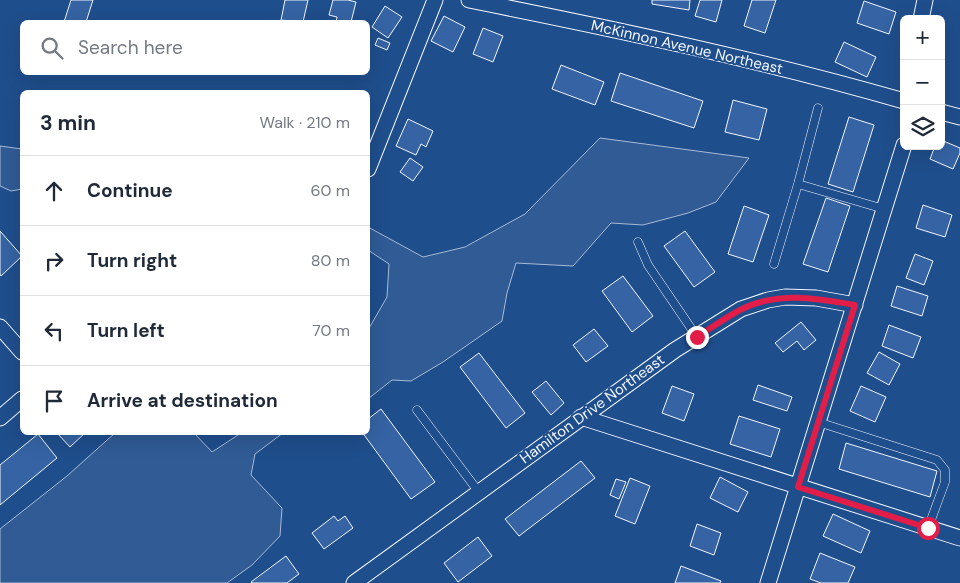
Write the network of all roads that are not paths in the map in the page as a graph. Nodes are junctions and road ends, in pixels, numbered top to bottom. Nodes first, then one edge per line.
1 (435, 0) edge
2 (469, 0) edge
3 (925, 0) edge
4 (922, 15) edge
5 (900, 96) edge
6 (818, 108) dead end
7 (945, 113) edge
8 (960, 118) edge
9 (903, 150) edge
10 (370, 165) edge
11 (798, 184) junction
12 (884, 209) junction
13 (638, 242) dead end
14 (774, 264) dead end
15 (855, 305) junction
16 (0, 327) edge
17 (697, 337) junction
18 (20, 350) edge
19 (20, 401) edge
20 (417, 410) dead end
21 (581, 417) junction
22 (0, 418) edge
23 (818, 422) junction
24 (798, 487) junction
25 (478, 492) junction
26 (928, 528) junction
27 (960, 538) edge
28 (354, 583) edge
29 (768, 583) edge

1 - 10 street
2 - 5 street, McKinnon Avenue Northeast
3 - 4 street
6 - 11 lane
7 - 8 street
9 - 12 street
11 - 12 lane
11 - 14 lane
12 - 15 street
13 - 17 lane
15 - 17 street, Hamilton Drive Northeast
15 - 23 street
16 - 18 street
17 - 21 street, Hamilton Drive Northeast
19 - 22 street
20 - 25 lane
21 - 24 street
21 - 25 street, Hamilton Drive Northeast
23 - 24 street
23 - 26 lane
24 - 26 street
24 - 29 street
25 - 28 street, Hamilton Drive Northeast
26 - 27 street

